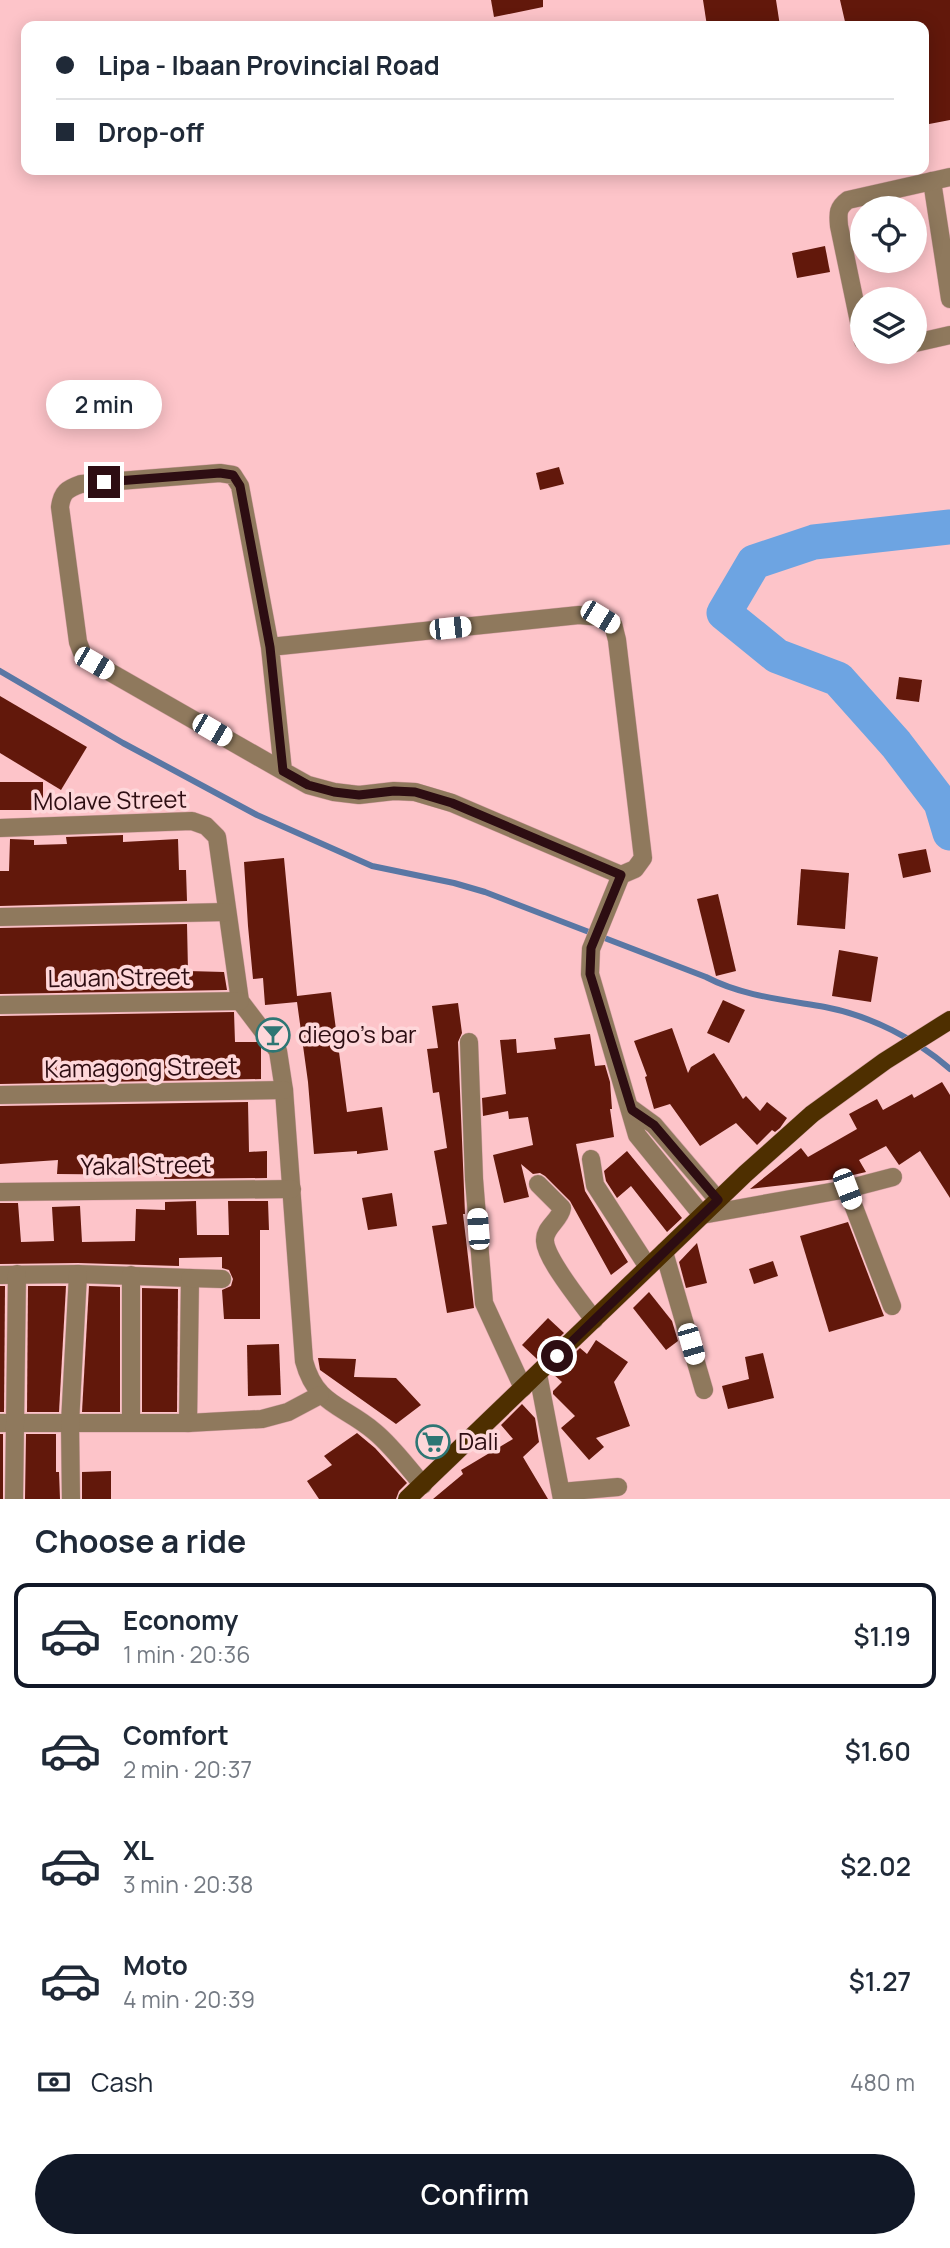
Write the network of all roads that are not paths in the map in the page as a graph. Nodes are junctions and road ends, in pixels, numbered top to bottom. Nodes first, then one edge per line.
1 (950, 177) edge
2 (932, 181) junction
3 (852, 287) edge
4 (950, 299) edge
5 (950, 335) edge
6 (927, 340) edge
7 (270, 647) junction
8 (283, 771) junction
9 (0, 828) edge
10 (621, 875) junction
11 (226, 912) junction
12 (0, 917) edge
13 (240, 1001) junction
14 (0, 1005) edge
15 (950, 1020) edge
16 (469, 1042) dead end
17 (284, 1090) junction
18 (0, 1095) edge
19 (632, 1110) junction
20 (591, 1159) dead end
21 (893, 1177) dead end
22 (538, 1184) dead end
23 (292, 1189) junction
24 (847, 1189) junction
25 (0, 1192) edge
26 (718, 1200) junction
27 (702, 1215) junction
28 (664, 1252) junction
29 (648, 1267) junction
30 (78, 1274) junction
31 (8, 1275) edge
32 (131, 1275) junction
33 (190, 1278) junction
34 (222, 1279) dead end
35 (891, 1307) dead end
36 (594, 1320) junction
37 (538, 1374) junction
38 (523, 1388) junction
39 (704, 1390) dead end
40 (320, 1395) junction
41 (131, 1422) junction
42 (8, 1423) edge
43 (70, 1423) junction
44 (188, 1423) junction
45 (424, 1485) junction
46 (618, 1487) dead end
47 (561, 1496) edge
48 (14, 1499) edge
49 (71, 1499) edge
50 (407, 1499) edge

1 - 2 street
2 - 3 street
2 - 4 street
5 - 6 street
7 - 8 street
7 - 8 street
7 - 10 street
8 - 10 street
9 - 11 street, Molave Street
10 - 19 street
11 - 12 street
11 - 13 street
13 - 14 street, Lauan Street
13 - 17 street
15 - 26 main road
16 - 38 street
17 - 18 street, Kamagong Street
17 - 23 street
19 - 26 street
19 - 27 street
20 - 29 street
21 - 24 street
22 - 36 street
23 - 25 street, Yakal Street
23 - 40 street
24 - 27 street
24 - 35 street
26 - 27 main road
27 - 28 main road
28 - 29 main road
28 - 39 street
29 - 36 main road
30 - 31 street
30 - 32 street
30 - 43 street
31 - 42 street
32 - 33 street
32 - 41 street
33 - 34 street
33 - 44 street
36 - 37 main road
37 - 38 main road
37 - 47 street
38 - 45 main road
40 - 44 street
40 - 45 street
41 - 43 street
41 - 44 street
42 - 43 street
42 - 48 street
43 - 49 street
45 - 50 main road
46 - 47 street

